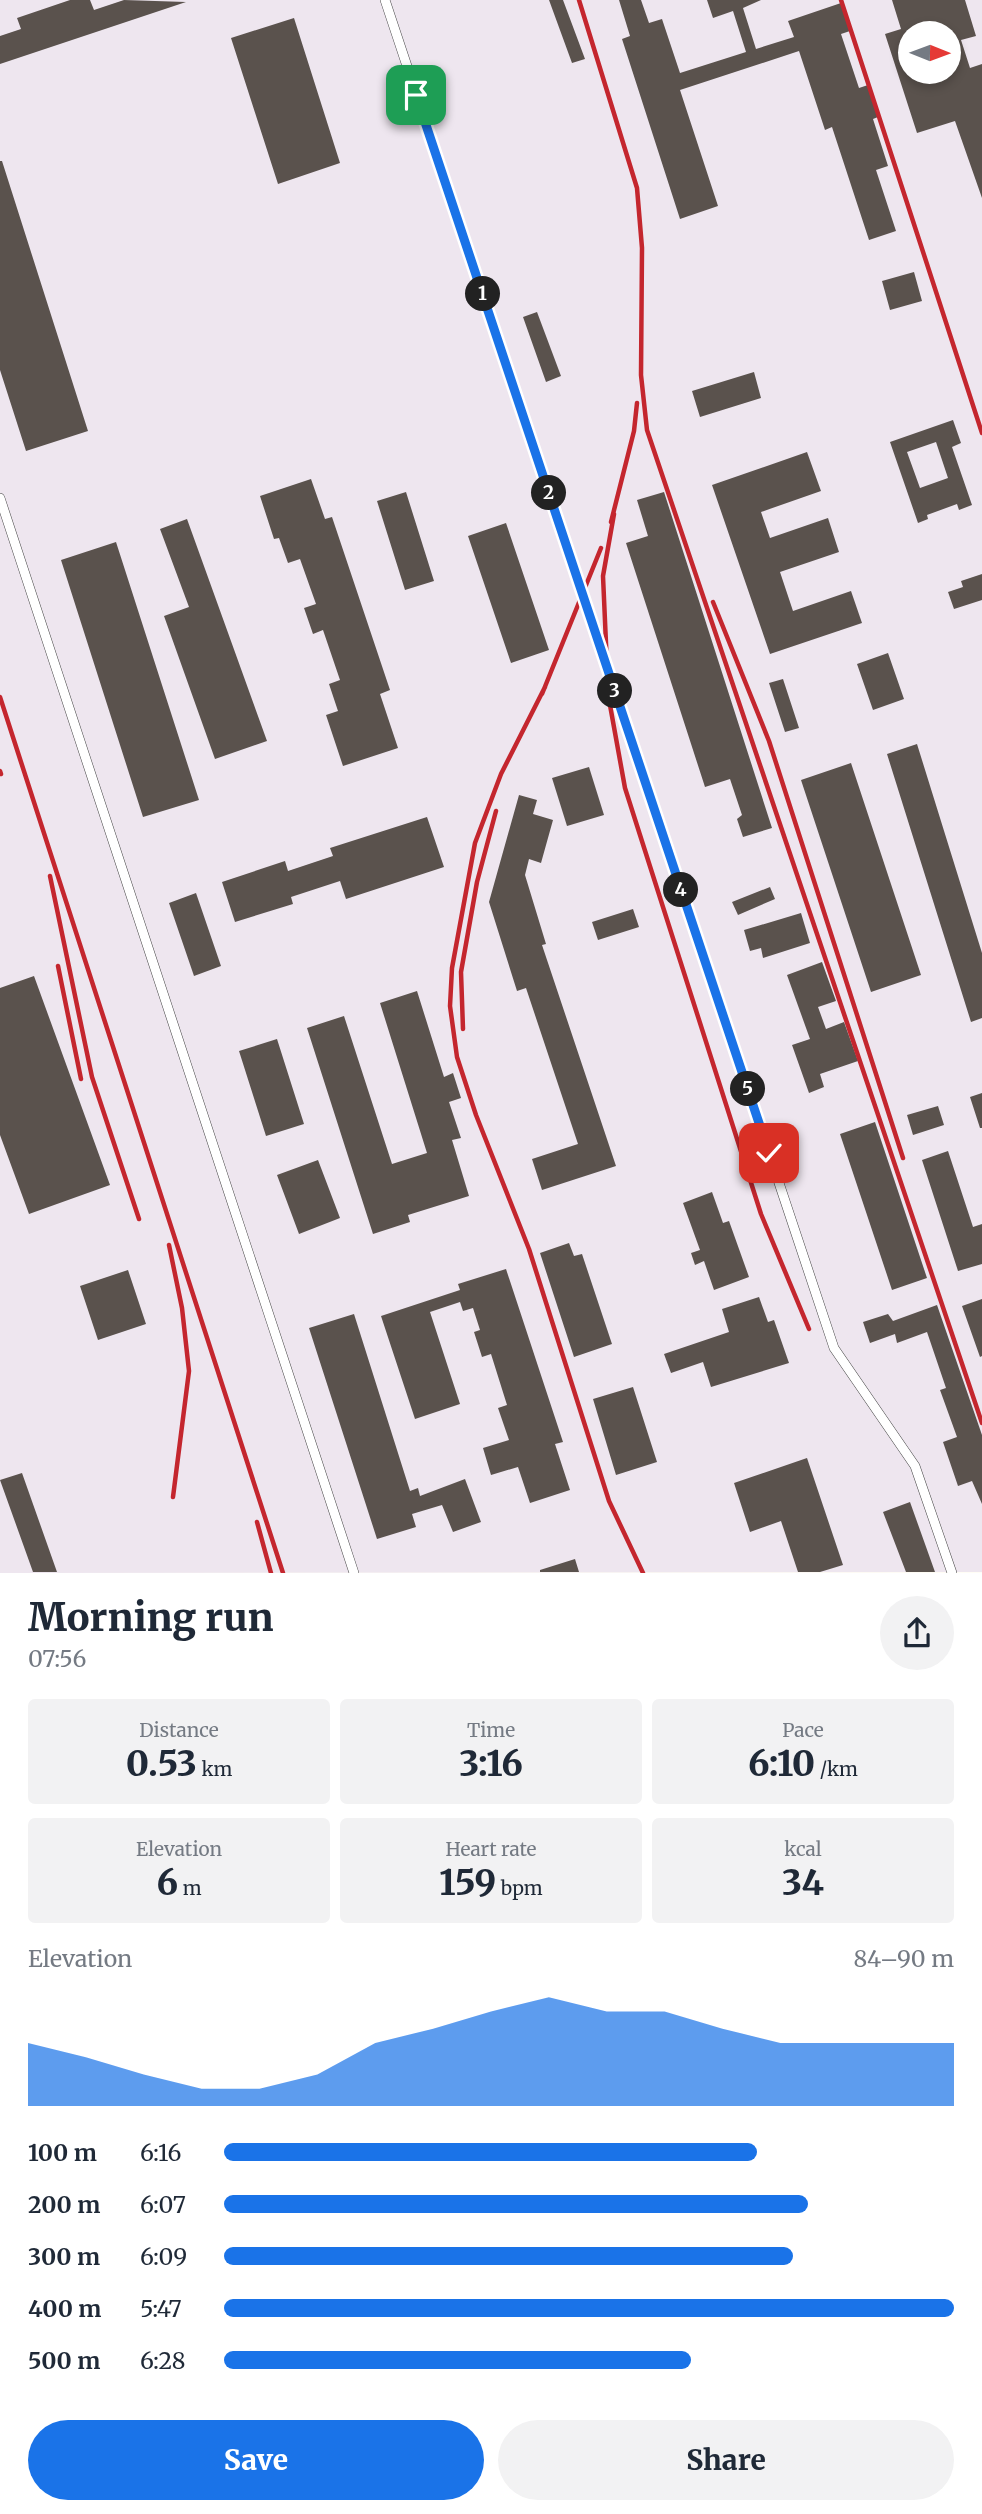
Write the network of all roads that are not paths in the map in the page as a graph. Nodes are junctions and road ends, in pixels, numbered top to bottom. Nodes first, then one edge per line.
1 (385, 0) edge
2 (0, 498) edge
3 (354, 1573) edge
4 (952, 1573) edge

1 - 4 lane
2 - 3 lane

